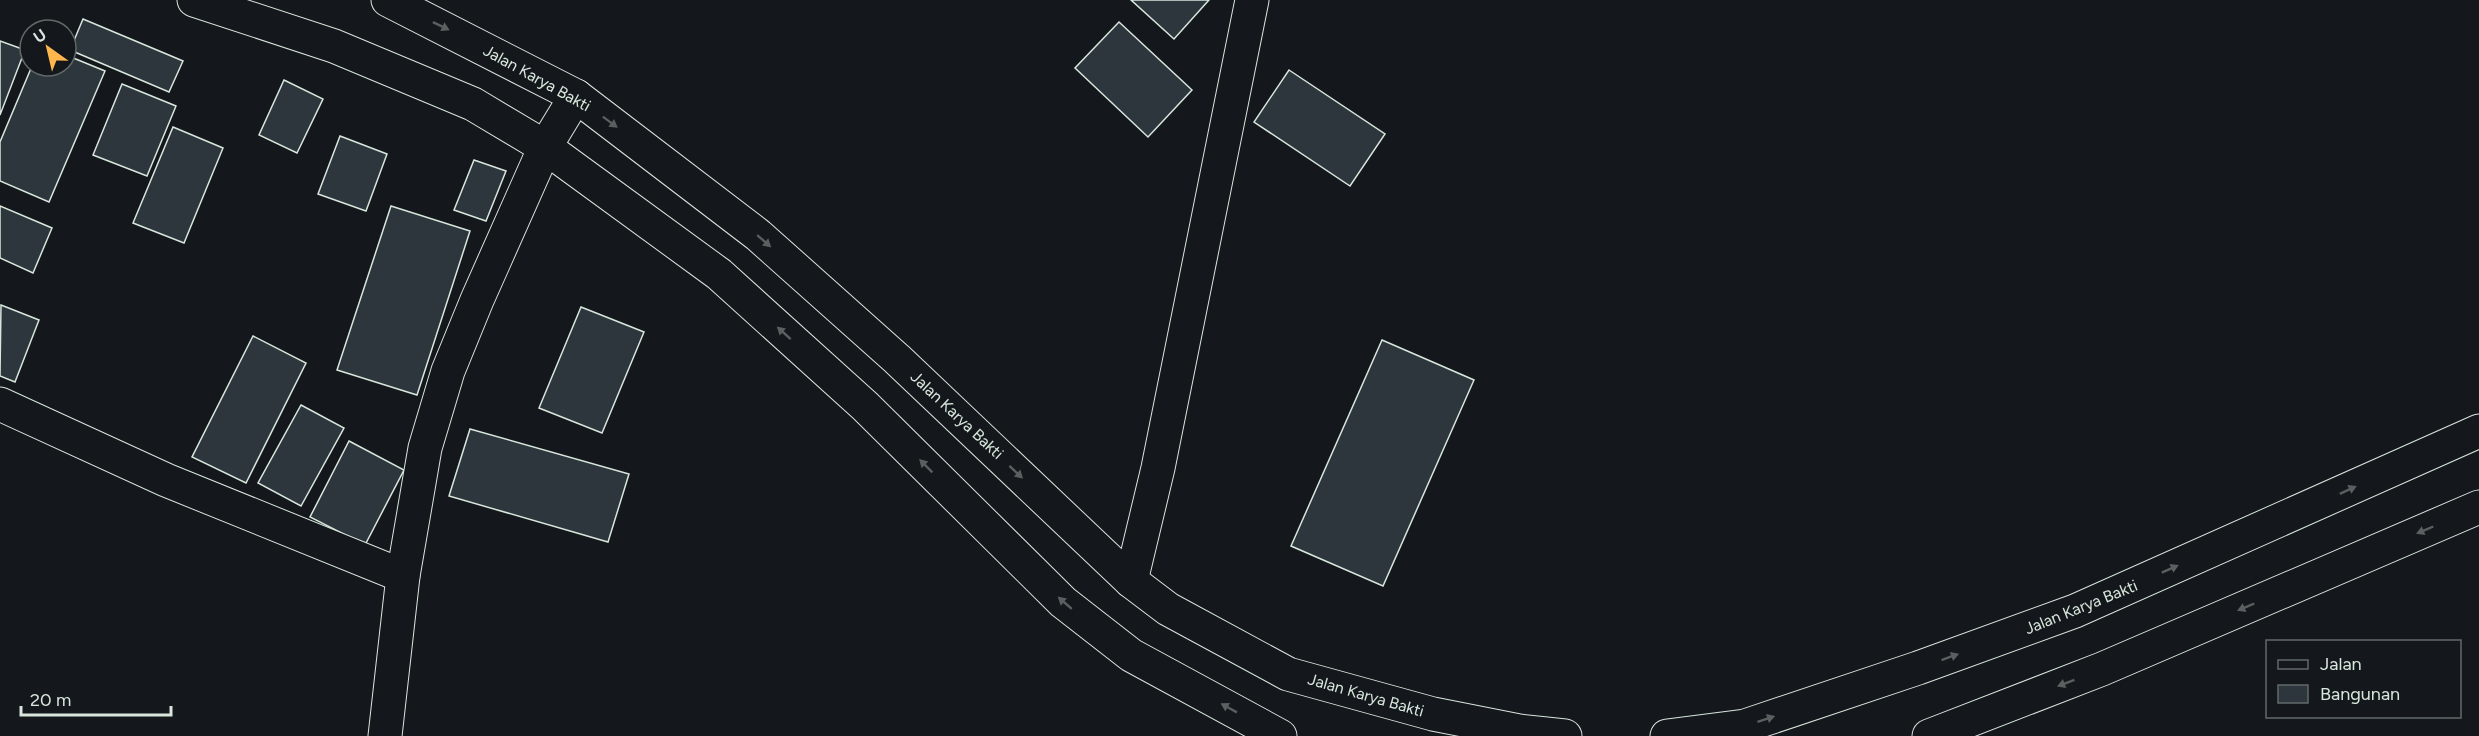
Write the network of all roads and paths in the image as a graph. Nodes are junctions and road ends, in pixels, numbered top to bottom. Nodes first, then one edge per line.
1 (194, 0) edge
2 (388, 0) edge
3 (1252, 0) edge
4 (576, 96) junction
5 (545, 147) junction
6 (0, 404) edge
7 (2479, 431) edge
8 (2479, 507) edge
9 (403, 576) junction
10 (1131, 580) junction
11 (385, 736) edge
12 (1280, 736) edge
13 (1565, 736) edge
14 (1667, 736) edge
15 (1929, 736) edge

1 - 5 street
2 -> 4 street, Jalan Karya Bakti
3 - 10 street
4 - 5 street
4 -> 10 street, Jalan Karya Bakti
5 - 9 street
12 -> 5 street
6 - 9 street
14 -> 7 street, Jalan Karya Bakti
8 -> 15 street
9 - 11 street
10 - 13 street, Jalan Karya Bakti

